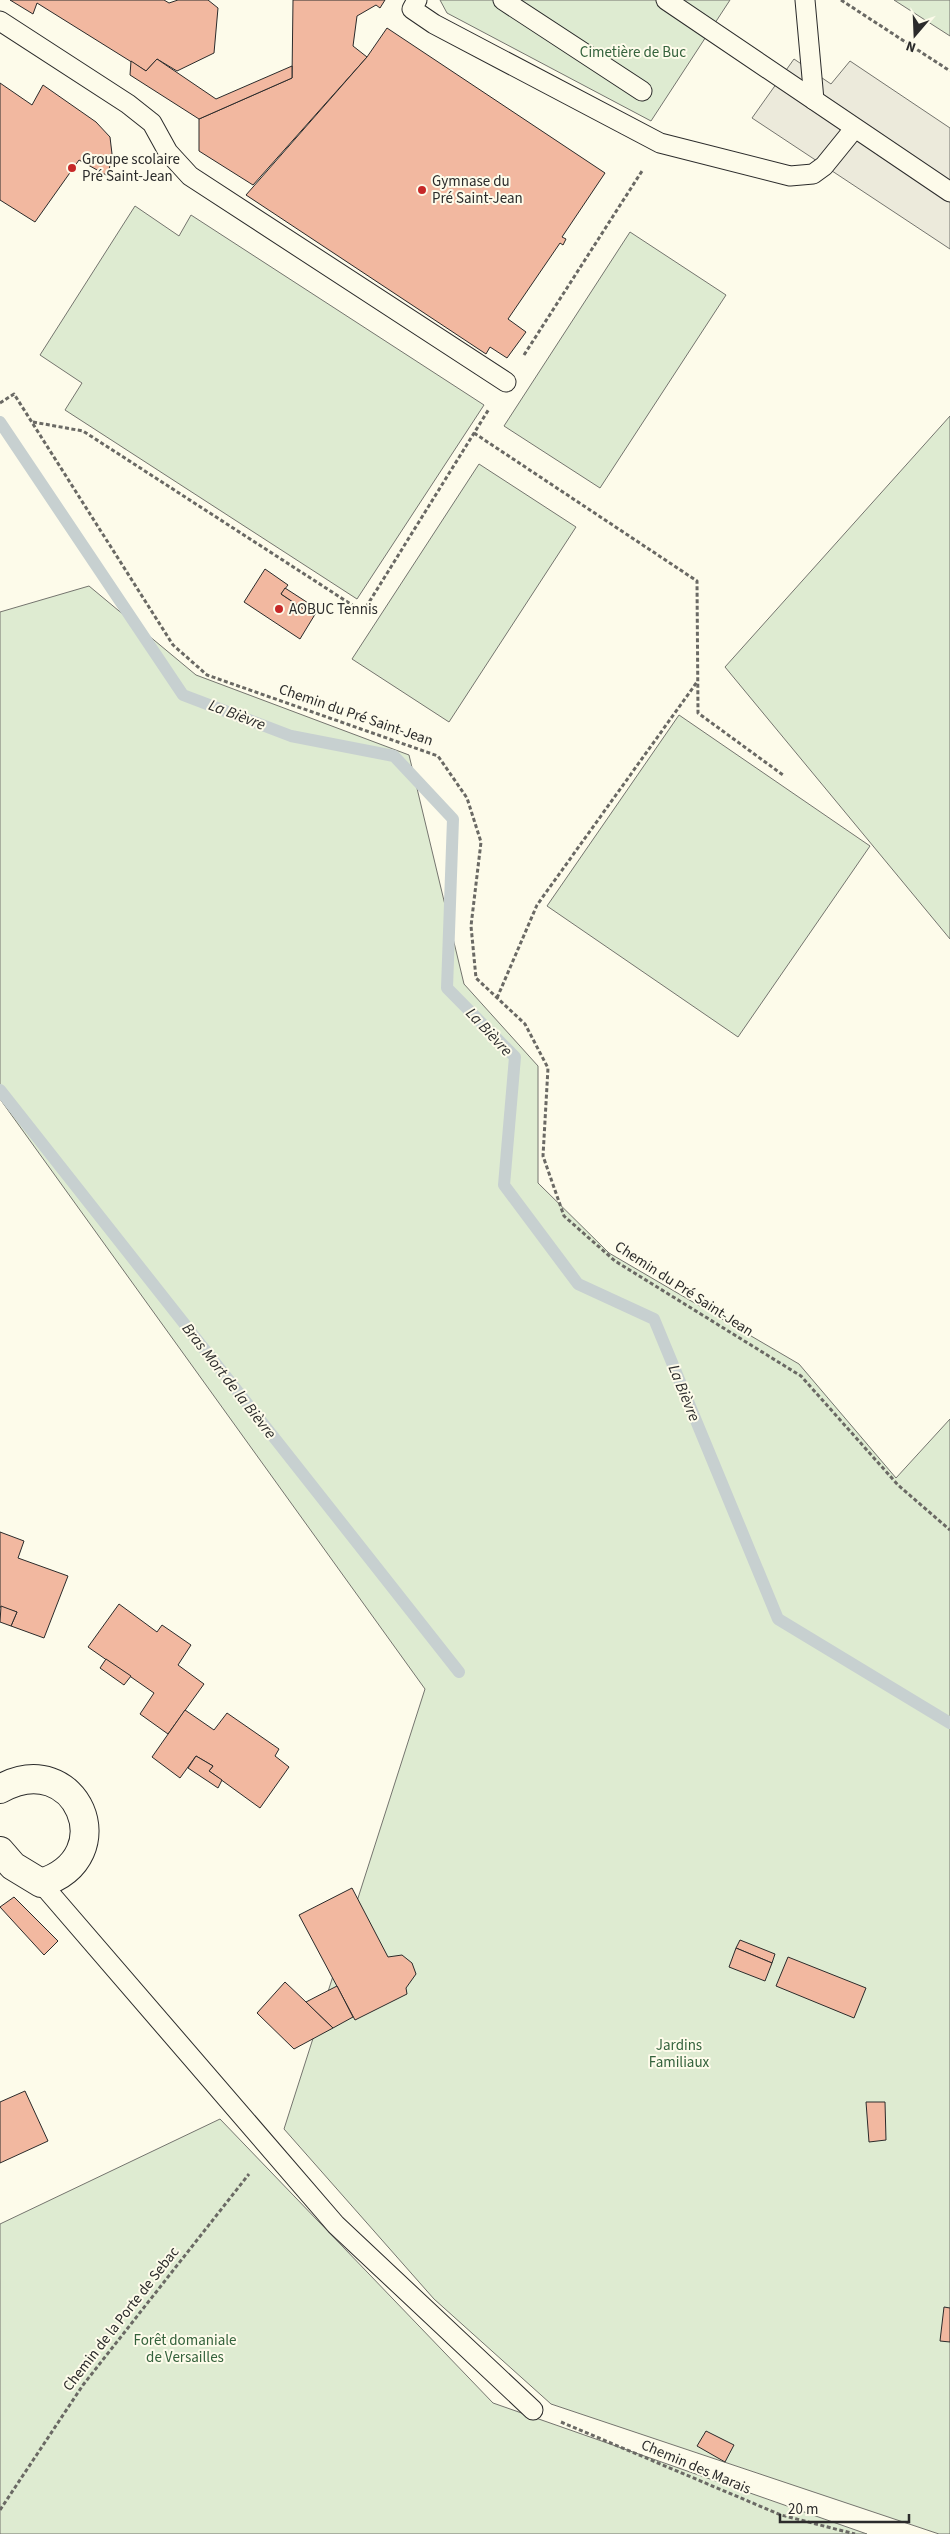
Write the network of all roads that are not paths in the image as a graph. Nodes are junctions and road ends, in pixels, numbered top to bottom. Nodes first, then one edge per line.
1 (418, 0) edge
2 (504, 0) edge
3 (666, 0) edge
4 (805, 0) edge
5 (0, 21) edge
6 (642, 91) dead end
7 (814, 100) junction
8 (854, 129) junction
9 (950, 192) edge
10 (506, 382) road end
11 (0, 1789) edge
12 (0, 1851) edge
13 (41, 1883) junction
14 (533, 2410) road end

1 - 8 lane
2 - 6 lane
3 - 7 lane
4 - 7 lane
5 - 10 lane
7 - 8 lane
8 - 9 lane
11 - 13 street
12 - 13 street
13 - 14 lane

